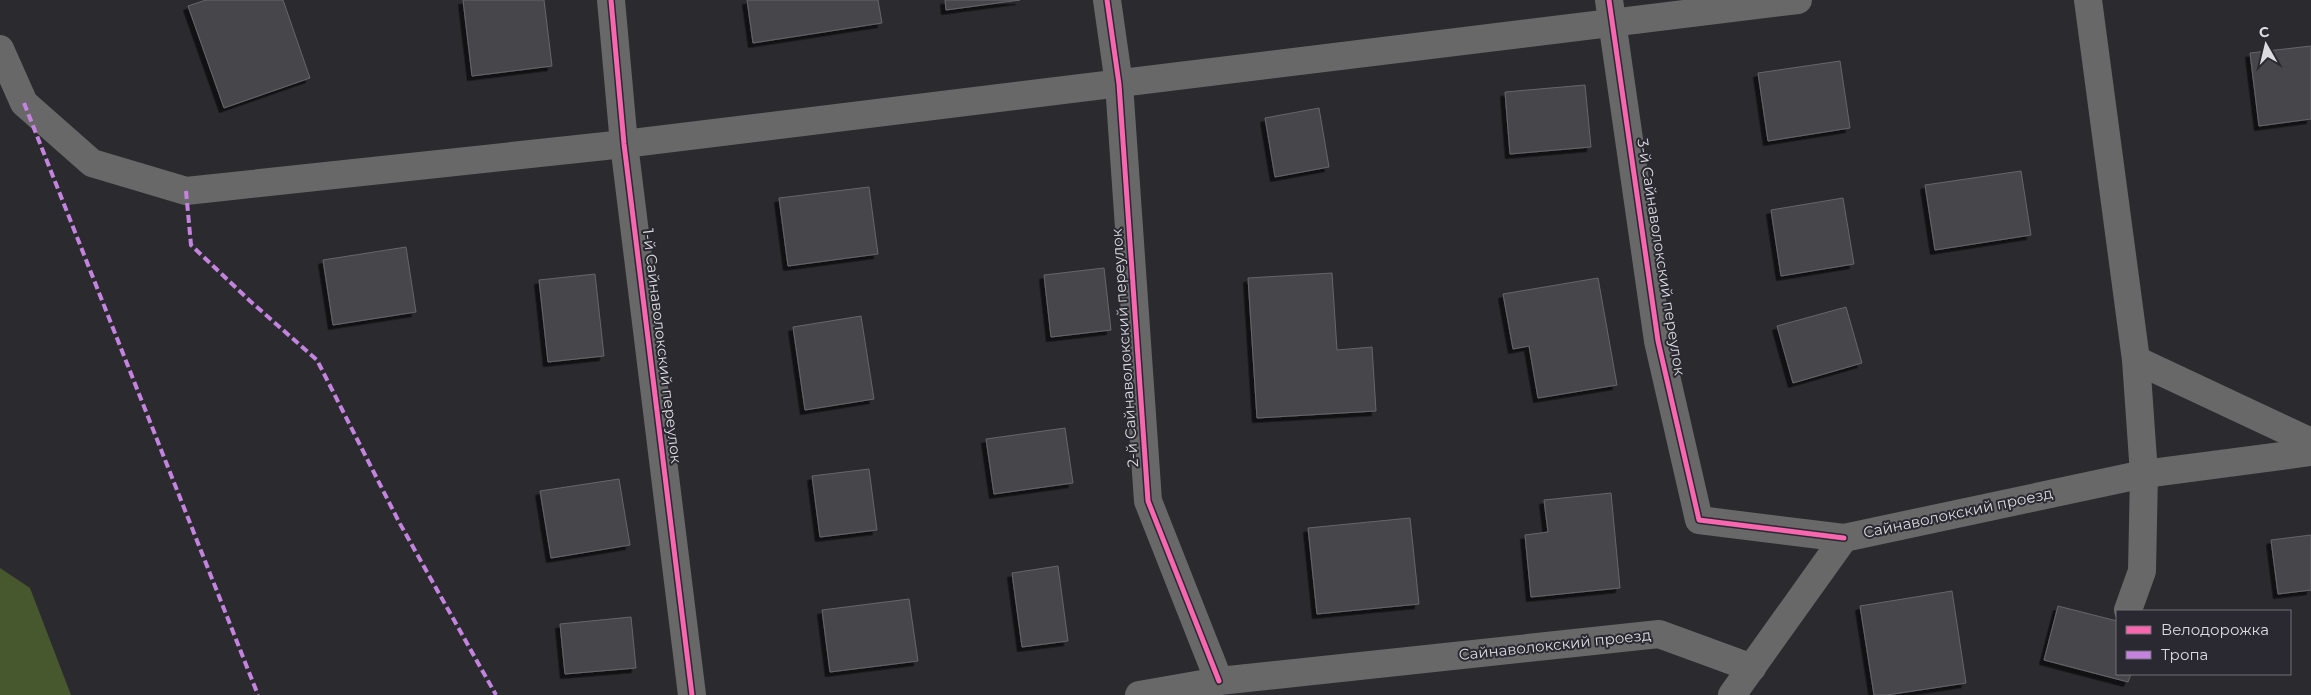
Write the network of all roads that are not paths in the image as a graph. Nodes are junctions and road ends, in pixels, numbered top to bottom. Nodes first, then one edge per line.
1 (611, 0) edge
2 (1107, 0) edge
3 (1798, 0) edge
4 (2088, 0) edge
5 (1612, 11) edge
6 (0, 49) edge
7 (1119, 84) junction
8 (624, 144) junction
9 (2136, 360) junction
10 (2311, 442) edge
11 (2311, 452) edge
12 (2144, 474) junction
13 (1844, 538) junction
14 (2128, 610) dead end
15 (1752, 668) junction
16 (1219, 682) junction
17 (692, 695) edge
18 (1139, 695) edge
19 (1732, 695) edge

1 - 8 street, 1-й Сайнаволокский переулок
2 - 7 street, 2-й Сайнаволокский переулок
3 - 5 street
4 - 9 street
5 - 7 street
5 - 13 street, 3-й Сайнаволокский переулок
6 - 8 street
7 - 8 street
7 - 16 street, 2-й Сайнаволокский переулок
8 - 17 street, 1-й Сайнаволокский переулок
9 - 10 street
9 - 12 street
11 - 12 street, Сайнаволокский проезд
12 - 13 street, Сайнаволокский проезд
12 - 14 street
13 - 15 street, Сайнаволокский проезд
15 - 16 street, Сайнаволокский проезд
15 - 19 street
16 - 18 street, Сайнаволокский проезд

